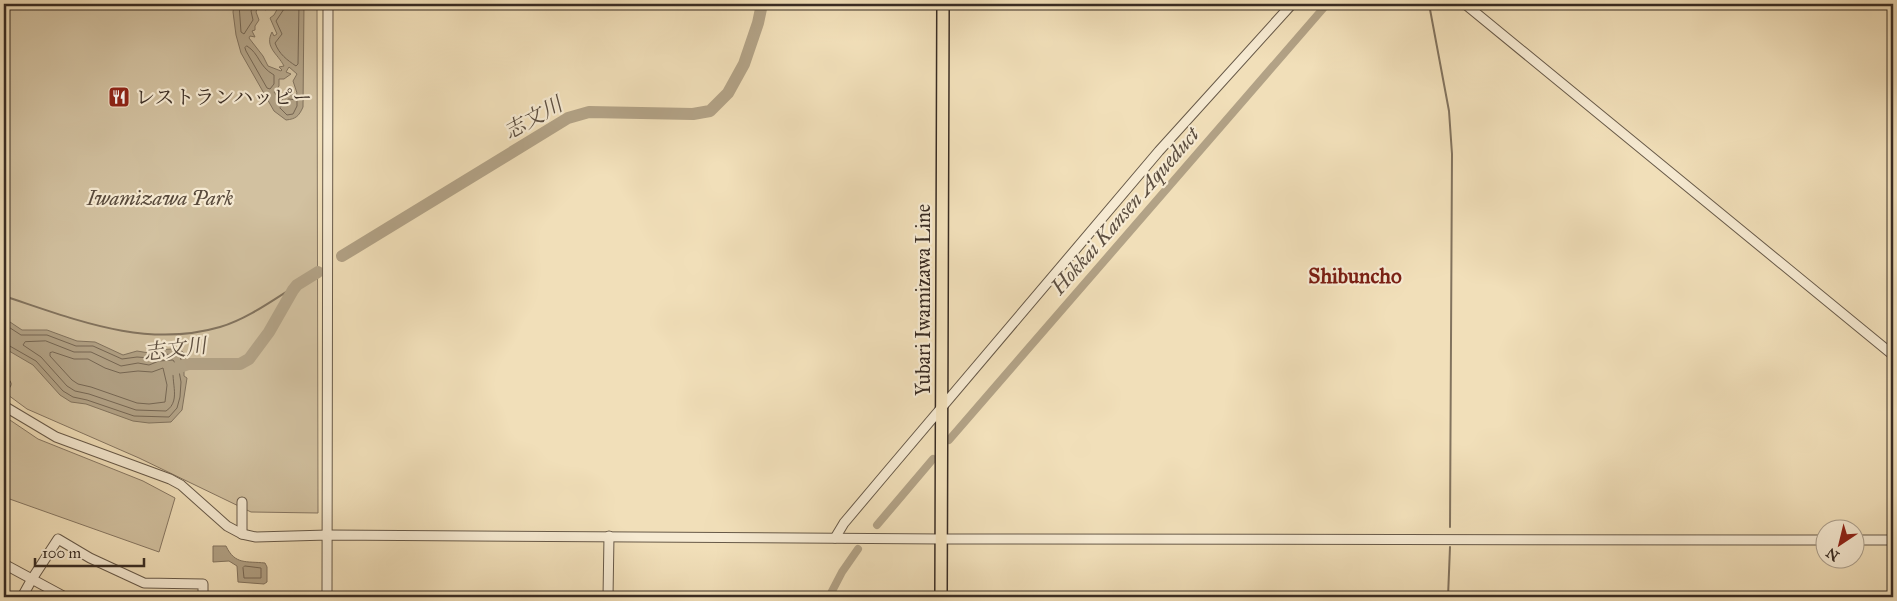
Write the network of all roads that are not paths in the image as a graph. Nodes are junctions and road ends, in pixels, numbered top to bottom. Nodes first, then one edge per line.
1 (328, 4) edge
2 (943, 4) edge
3 (1292, 4) edge
4 (1465, 4) edge
5 (1893, 355) edge
6 (4, 406) edge
7 (942, 409) junction
8 (242, 502) dead end
9 (242, 534) junction
10 (328, 535) junction
11 (609, 536) junction
12 (835, 538) junction
13 (942, 539) junction
14 (1814, 540) edge
15 (1864, 540) edge
16 (1893, 540) edge
17 (4, 564) edge
18 (32, 579) junction
19 (22, 597) edge
20 (65, 597) edge
21 (203, 597) edge
22 (327, 597) edge
23 (608, 597) edge
24 (942, 597) edge

1 - 10 street
2 - 7 main road, Yubari Iwamizawa Line
3 - 7 street
4 - 5 street
6 - 9 street
7 - 12 street
7 - 13 main road, Yubari Iwamizawa Line
8 - 9 street
9 - 10 street
10 - 11 street
10 - 22 street
11 - 12 street
11 - 23 street
12 - 13 street
13 - 14 street
13 - 24 main road, Yubari Iwamizawa Line
15 - 16 street
17 - 18 street
18 - 19 street
18 - 20 street
18 - 21 street

